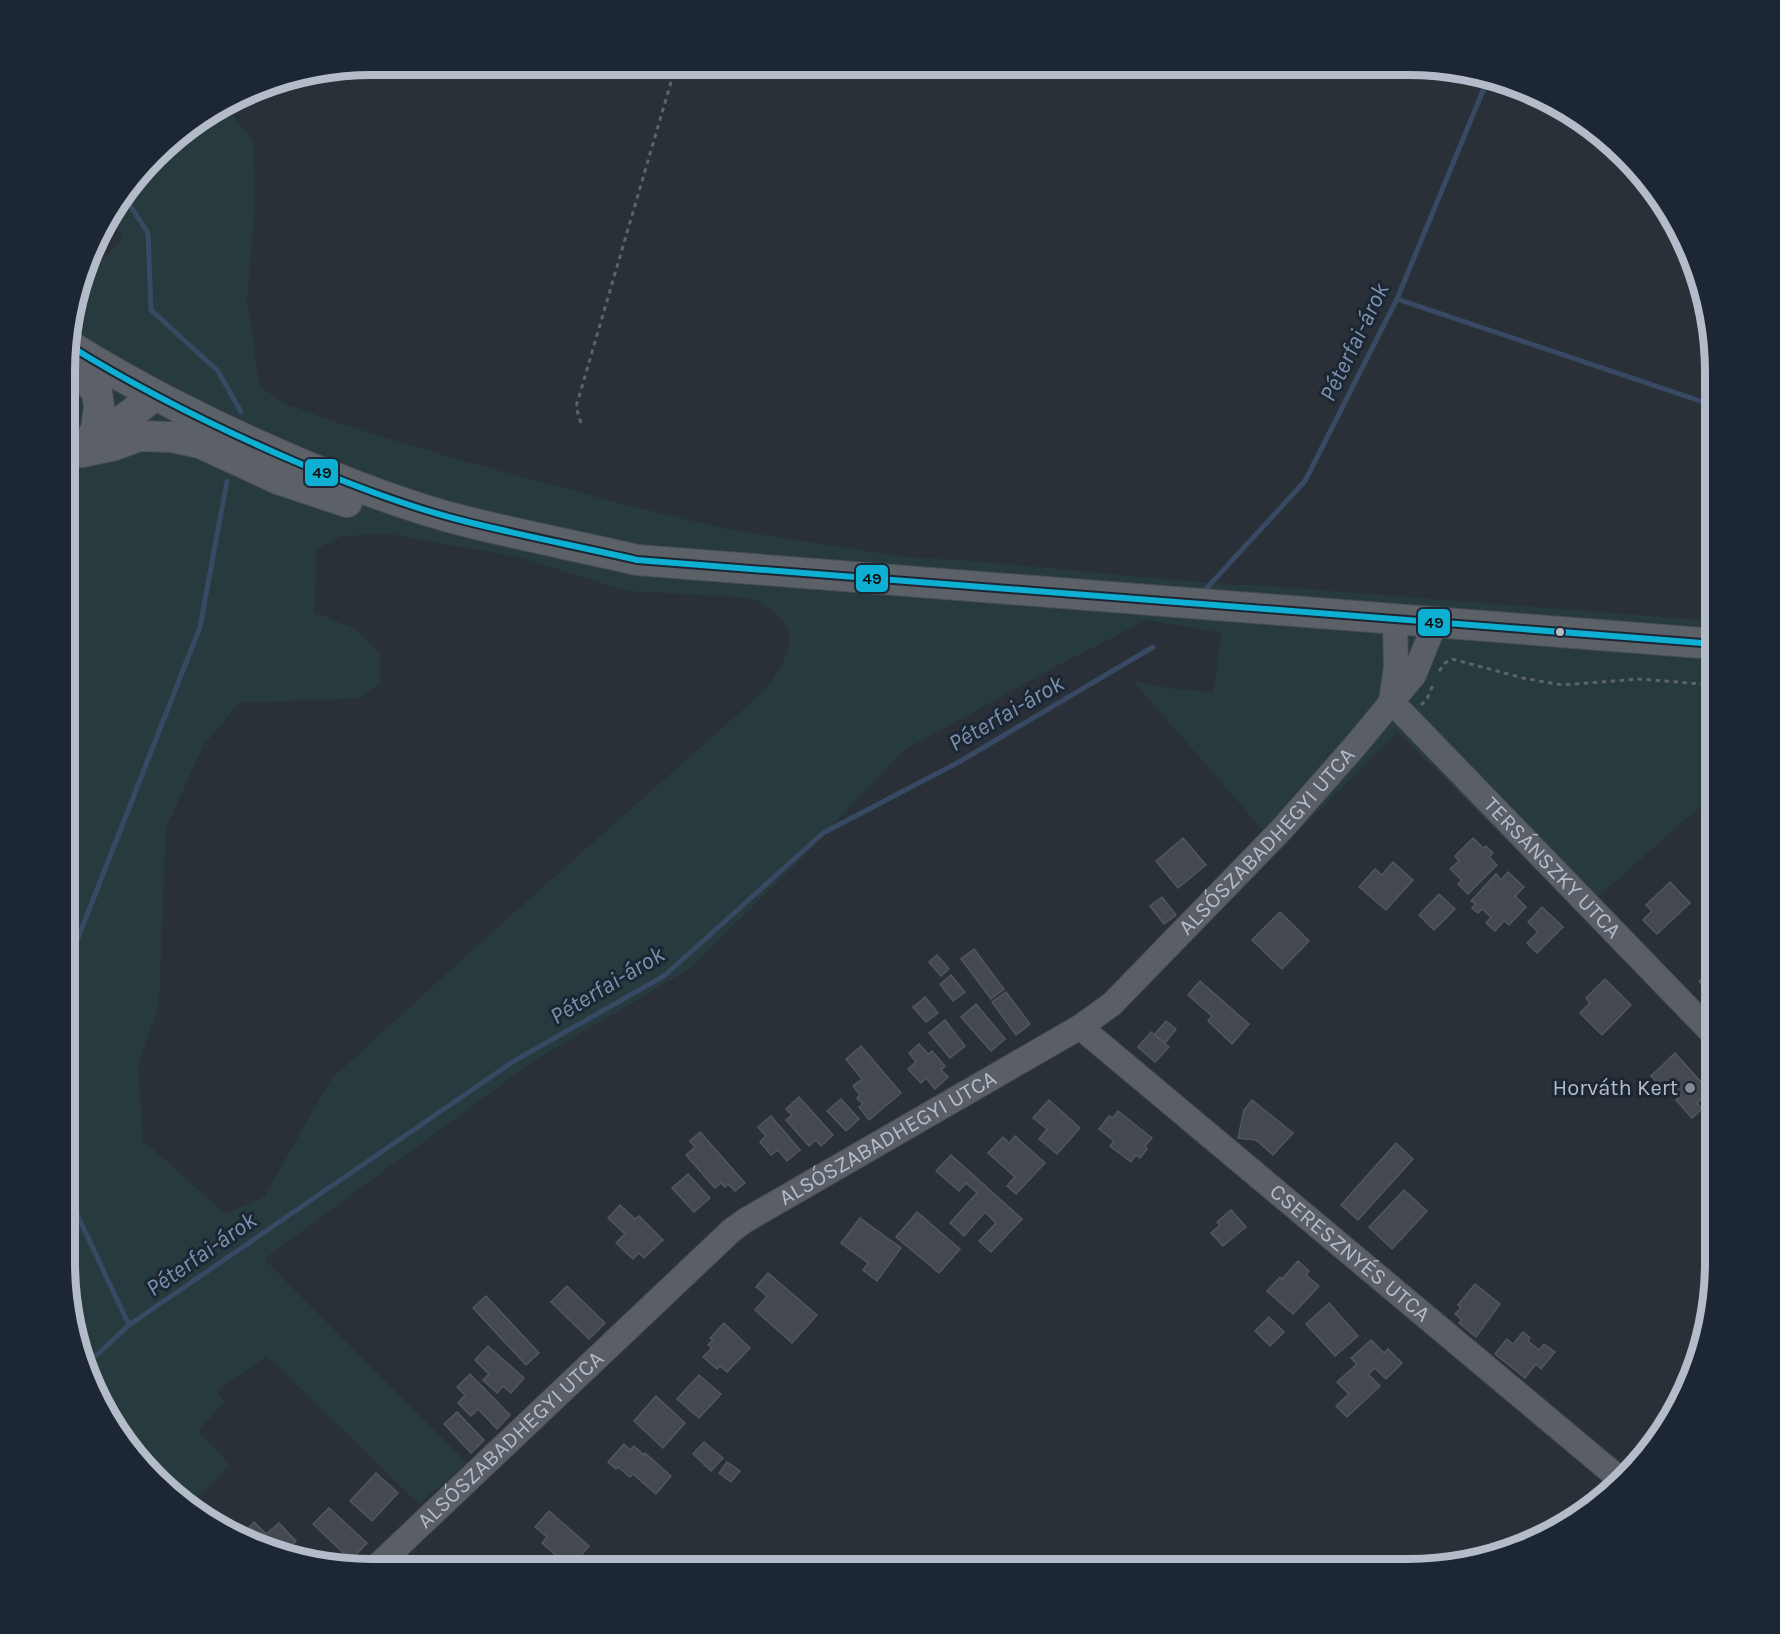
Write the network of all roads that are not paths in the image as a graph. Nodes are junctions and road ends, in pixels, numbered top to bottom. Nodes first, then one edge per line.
1 (76, 350) edge
2 (75, 369) edge
3 (154, 396) junction
4 (76, 456) edge
5 (467, 522) junction
6 (1395, 620) junction
7 (1435, 623) junction
8 (1705, 643) edge
9 (1390, 701) junction
10 (1705, 1026) edge
11 (1080, 1027) junction
12 (1615, 1475) edge
13 (385, 1559) edge

1 - 3 main road
2 - 4 main road
3 - 4 main road
3 - 5 main road
4 - 5 main road
5 - 6 main road
6 - 7 main road
6 - 9 street, ALSÓSZABADHEGYI UTCA
7 - 8 main road
7 - 9 street, ALSÓSZABADHEGYI UTCA
9 - 10 street, TERSÁNSZKY UTCA
9 - 11 street, ALSÓSZABADHEGYI UTCA
11 - 12 street, CSERESZNYÉS UTCA
11 - 13 street, ALSÓSZABADHEGYI UTCA

